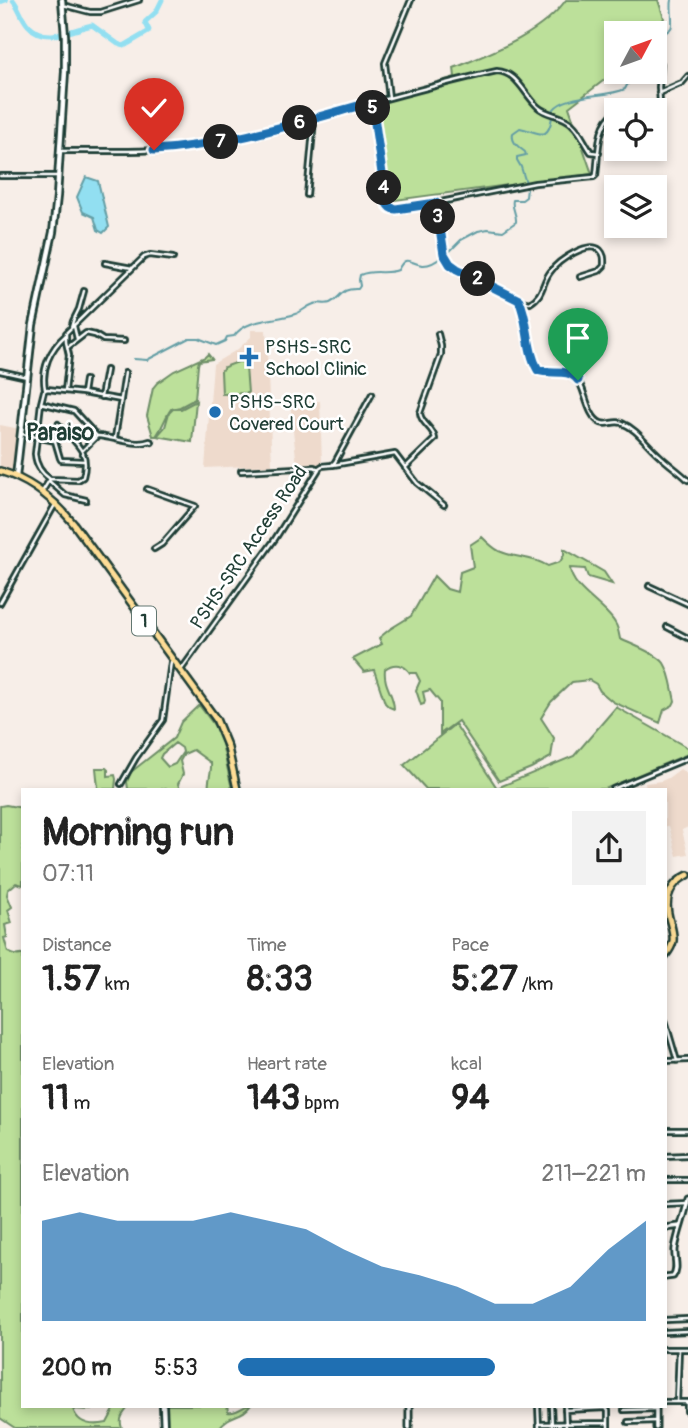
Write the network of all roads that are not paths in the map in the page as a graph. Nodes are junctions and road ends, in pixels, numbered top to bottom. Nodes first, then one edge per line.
1 (139, 0) edge
2 (411, 0) edge
3 (62, 2) edge
4 (688, 76) edge
5 (660, 84) edge
6 (659, 93) junction
7 (389, 98) junction
8 (660, 98) edge
9 (372, 102) junction
10 (314, 120) junction
11 (604, 128) edge
12 (60, 151) junction
13 (599, 153) junction
14 (0, 176) edge
15 (58, 176) junction
16 (307, 195) dead end
17 (436, 203) junction
18 (173, 258) dead end
19 (104, 263) dead end
20 (132, 268) junction
21 (580, 277) dead end
22 (85, 291) dead end
23 (519, 300) junction
24 (72, 327) junction
25 (438, 334) dead end
26 (66, 335) junction
27 (77, 339) junction
28 (124, 341) dead end
29 (68, 347) junction
30 (106, 370) dead end
31 (0, 371) edge
32 (125, 373) dead end
33 (27, 377) junction
34 (85, 380) dead end
35 (45, 389) junction
36 (65, 391) junction
37 (83, 393) junction
38 (372, 394) dead end
39 (102, 397) junction
40 (121, 400) junction
41 (41, 403) junction
42 (59, 418) dead end
43 (58, 424) junction
44 (67, 433) junction
45 (21, 434) junction
46 (97, 436) junction
47 (36, 437) junction
48 (115, 438) junction
49 (55, 441) junction
50 (152, 442) dead end
51 (83, 450) junction
52 (84, 460) junction
53 (333, 465) junction
54 (405, 467) junction
55 (319, 468) junction
56 (0, 471) edge
57 (241, 471) dead end
58 (16, 477) junction
59 (49, 480) junction
60 (688, 480) edge
61 (147, 489) dead end
62 (42, 492) junction
63 (86, 500) dead end
64 (56, 503) junction
65 (444, 505) dead end
66 (153, 549) dead end
67 (649, 586) dead end
68 (0, 603) edge
69 (688, 604) edge
70 (667, 627) dead end
71 (688, 638) edge
72 (172, 658) junction
73 (181, 670) junction
74 (688, 758) edge
75 (121, 784) dead end
76 (237, 788) edge
77 (615, 788) edge
78 (688, 875) edge
79 (667, 909) edge
80 (667, 909) edge
81 (667, 953) edge
82 (667, 1027) edge
83 (688, 1060) edge
84 (677, 1061) junction
85 (667, 1062) edge
86 (667, 1130) edge
87 (688, 1130) edge
88 (688, 1154) edge
89 (667, 1156) edge
90 (667, 1180) edge
91 (688, 1180) edge
92 (688, 1202) edge
93 (667, 1204) edge
94 (688, 1223) edge
95 (681, 1224) junction
96 (667, 1228) edge
97 (667, 1278) edge
98 (688, 1319) edge
99 (667, 1320) edge
100 (688, 1331) edge
101 (667, 1332) edge
102 (667, 1349) edge
103 (679, 1349) junction
104 (688, 1349) edge
105 (667, 1402) edge
106 (677, 1402) junction
107 (688, 1402) edge
108 (163, 1408) edge
109 (408, 1408) edge
110 (538, 1408) edge
111 (551, 1408) edge
112 (565, 1408) edge
113 (605, 1408) edge
114 (645, 1408) edge
115 (656, 1408) edge
116 (624, 1410) dead end
117 (687, 1411) edge
118 (628, 1422) dead end
119 (656, 1422) junction
120 (608, 1423) junction
121 (539, 1426) edge
122 (552, 1426) edge
123 (566, 1426) edge
124 (164, 1428) edge
125 (409, 1428) edge
126 (608, 1428) edge
127 (656, 1428) edge

1 - 3 street
2 - 7 street
3 - 12 main road
4 - 6 street
5 - 6 street
6 - 8 street
7 - 9 street
7 - 13 street
9 - 10 street
9 - 17 street
10 - 12 street
10 - 16 street
11 - 13 street
12 - 15 main road
13 - 17 street
14 - 15 street
15 - 33 main road
17 - 23 street
18 - 20 street
19 - 20 street
20 - 24 street
21 - 23 street
22 - 24 street
23 - 60 street
24 - 26 street
24 - 27 street
25 - 54 street
26 - 29 street
26 - 35 street
27 - 28 street
27 - 29 street
29 - 36 street
30 - 39 street
31 - 33 street
32 - 40 street
33 - 45 main road
34 - 37 street
35 - 36 street
35 - 41 street
36 - 37 street
37 - 39 street
38 - 53 street
39 - 40 street
40 - 48 street
41 - 46 street
41 - 47 street
42 - 43 street
43 - 44 street
43 - 49 street
44 - 49 street
44 - 51 street
45 - 47 street
45 - 58 main road
46 - 48 street
46 - 51 street
47 - 49 street
47 - 59 street
48 - 50 street
49 - 52 street
51 - 52 street
52 - 59 street
53 - 54 street
53 - 55 street
54 - 65 street
55 - 57 street, PSHS-SRC Access Road
55 - 73 street, PSHS-SRC Access Road
56 - 58 highway, 1
58 - 62 highway, 1
59 - 62 street
59 - 63 street
61 - 66 street
62 - 64 highway, 1
64 - 68 street
64 - 72 highway, 1
67 - 69 street
70 - 71 street
72 - 73 highway, 1
72 - 75 street
73 - 76 highway, 1
74 - 77 street
78 - 80 highway
79 - 81 highway
82 - 84 street
83 - 84 street
84 - 85 street
86 - 87 street
88 - 89 street
90 - 91 street
92 - 93 street
92 - 95 street
94 - 95 street
95 - 96 street
95 - 97 street
98 - 99 street
100 - 101 street
102 - 103 street
103 - 104 street
103 - 106 street
105 - 106 street
106 - 107 street
107 - 117 street
108 - 124 main road
109 - 125 street
110 - 121 street
111 - 122 street
112 - 123 street
113 - 120 street
114 - 116 street
115 - 119 street
118 - 119 street
119 - 127 street
120 - 123 street
120 - 126 street
121 - 122 street
122 - 123 street

